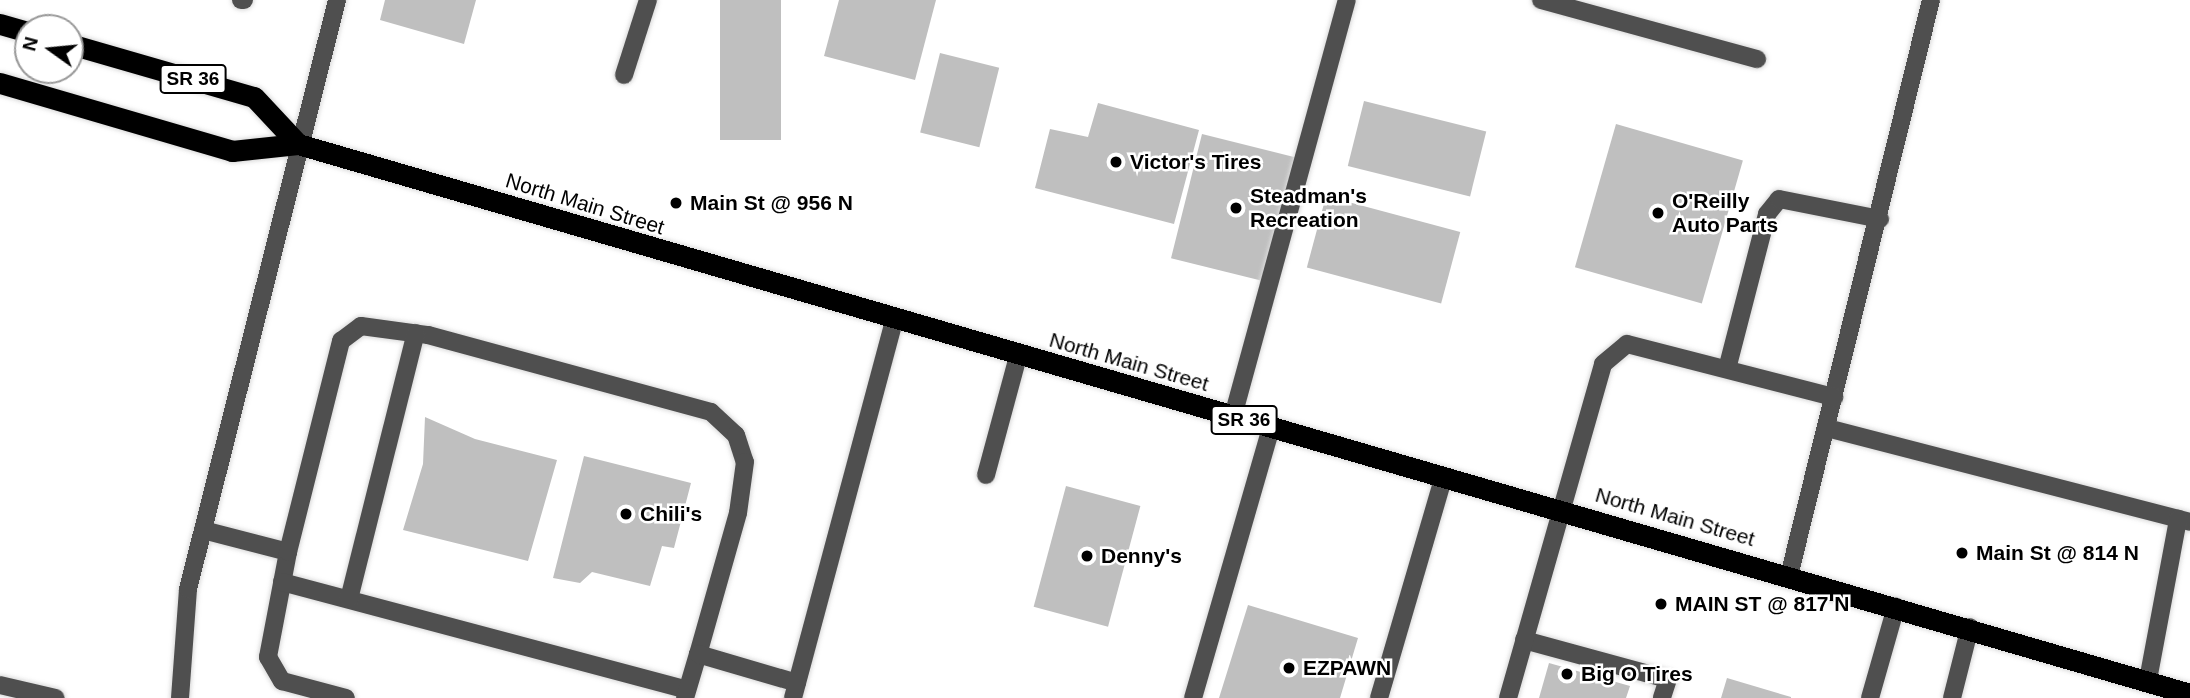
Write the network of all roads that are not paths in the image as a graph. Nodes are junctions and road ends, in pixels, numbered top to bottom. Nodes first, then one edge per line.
1 (337, 0) edge
2 (648, 0) edge
3 (1347, 0) edge
4 (1541, 0) edge
5 (1931, 0) edge
6 (84, 48) edge
7 (1757, 59) dead end
8 (624, 75) dead end
9 (0, 83) edge
10 (298, 144) junction
11 (1880, 219) junction
12 (894, 321) junction
13 (416, 333) junction
14 (1018, 356) junction
15 (1727, 369) junction
16 (1834, 397) junction
17 (1233, 416) junction
18 (1271, 427) junction
19 (1827, 428) junction
20 (986, 475) dead end
21 (1444, 476) junction
22 (1561, 509) junction
23 (2184, 520) edge
24 (203, 530) junction
25 (288, 552) junction
26 (1789, 576) junction
27 (282, 582) junction
28 (349, 600) junction
29 (1896, 607) junction
30 (1970, 627) junction
31 (1524, 640) junction
32 (698, 654) junction
33 (2148, 680) junction
34 (0, 685) edge
35 (795, 691) edge
36 (686, 694) edge
37 (2187, 695) edge
38 (56, 698) edge
39 (180, 698) edge
40 (346, 698) edge
41 (1193, 698) edge
42 (1379, 698) edge
43 (1508, 698) edge
44 (1662, 698) edge
45 (1870, 698) edge
46 (1952, 698) edge

1 - 10 lane
2 - 8 lane
3 - 17 lane
4 - 7 lane
5 - 11 lane
6 - 10 highway, SR 36
9 - 10 highway, North Main Street / SR 36
10 - 12 highway, North Main Street / SR 36
10 - 24 lane
11 - 15 lane
11 - 16 lane
12 - 14 highway, North Main Street / SR 36
12 - 35 lane
13 - 25 lane
13 - 28 lane
13 - 32 lane
14 - 17 highway, North Main Street / SR 36
14 - 20 lane
15 - 16 lane
15 - 22 lane
16 - 19 lane
17 - 18 highway, North Main Street / SR 36
18 - 21 highway, North Main Street / SR 36
18 - 41 lane
19 - 23 lane
19 - 26 lane
21 - 22 highway, North Main Street / SR 36
21 - 42 lane
22 - 26 highway, North Main Street / SR 36
22 - 31 lane
23 - 33 lane
24 - 25 lane
24 - 39 lane
25 - 27 lane
26 - 29 highway, North Main Street / SR 36
27 - 28 lane
27 - 40 lane
28 - 36 lane
29 - 30 highway, North Main Street / SR 36
29 - 45 lane
30 - 33 highway, North Main Street / SR 36
30 - 46 lane
31 - 43 lane
31 - 44 lane
32 - 35 lane
32 - 36 lane
33 - 37 highway, North Main Street / SR 36
34 - 38 lane

